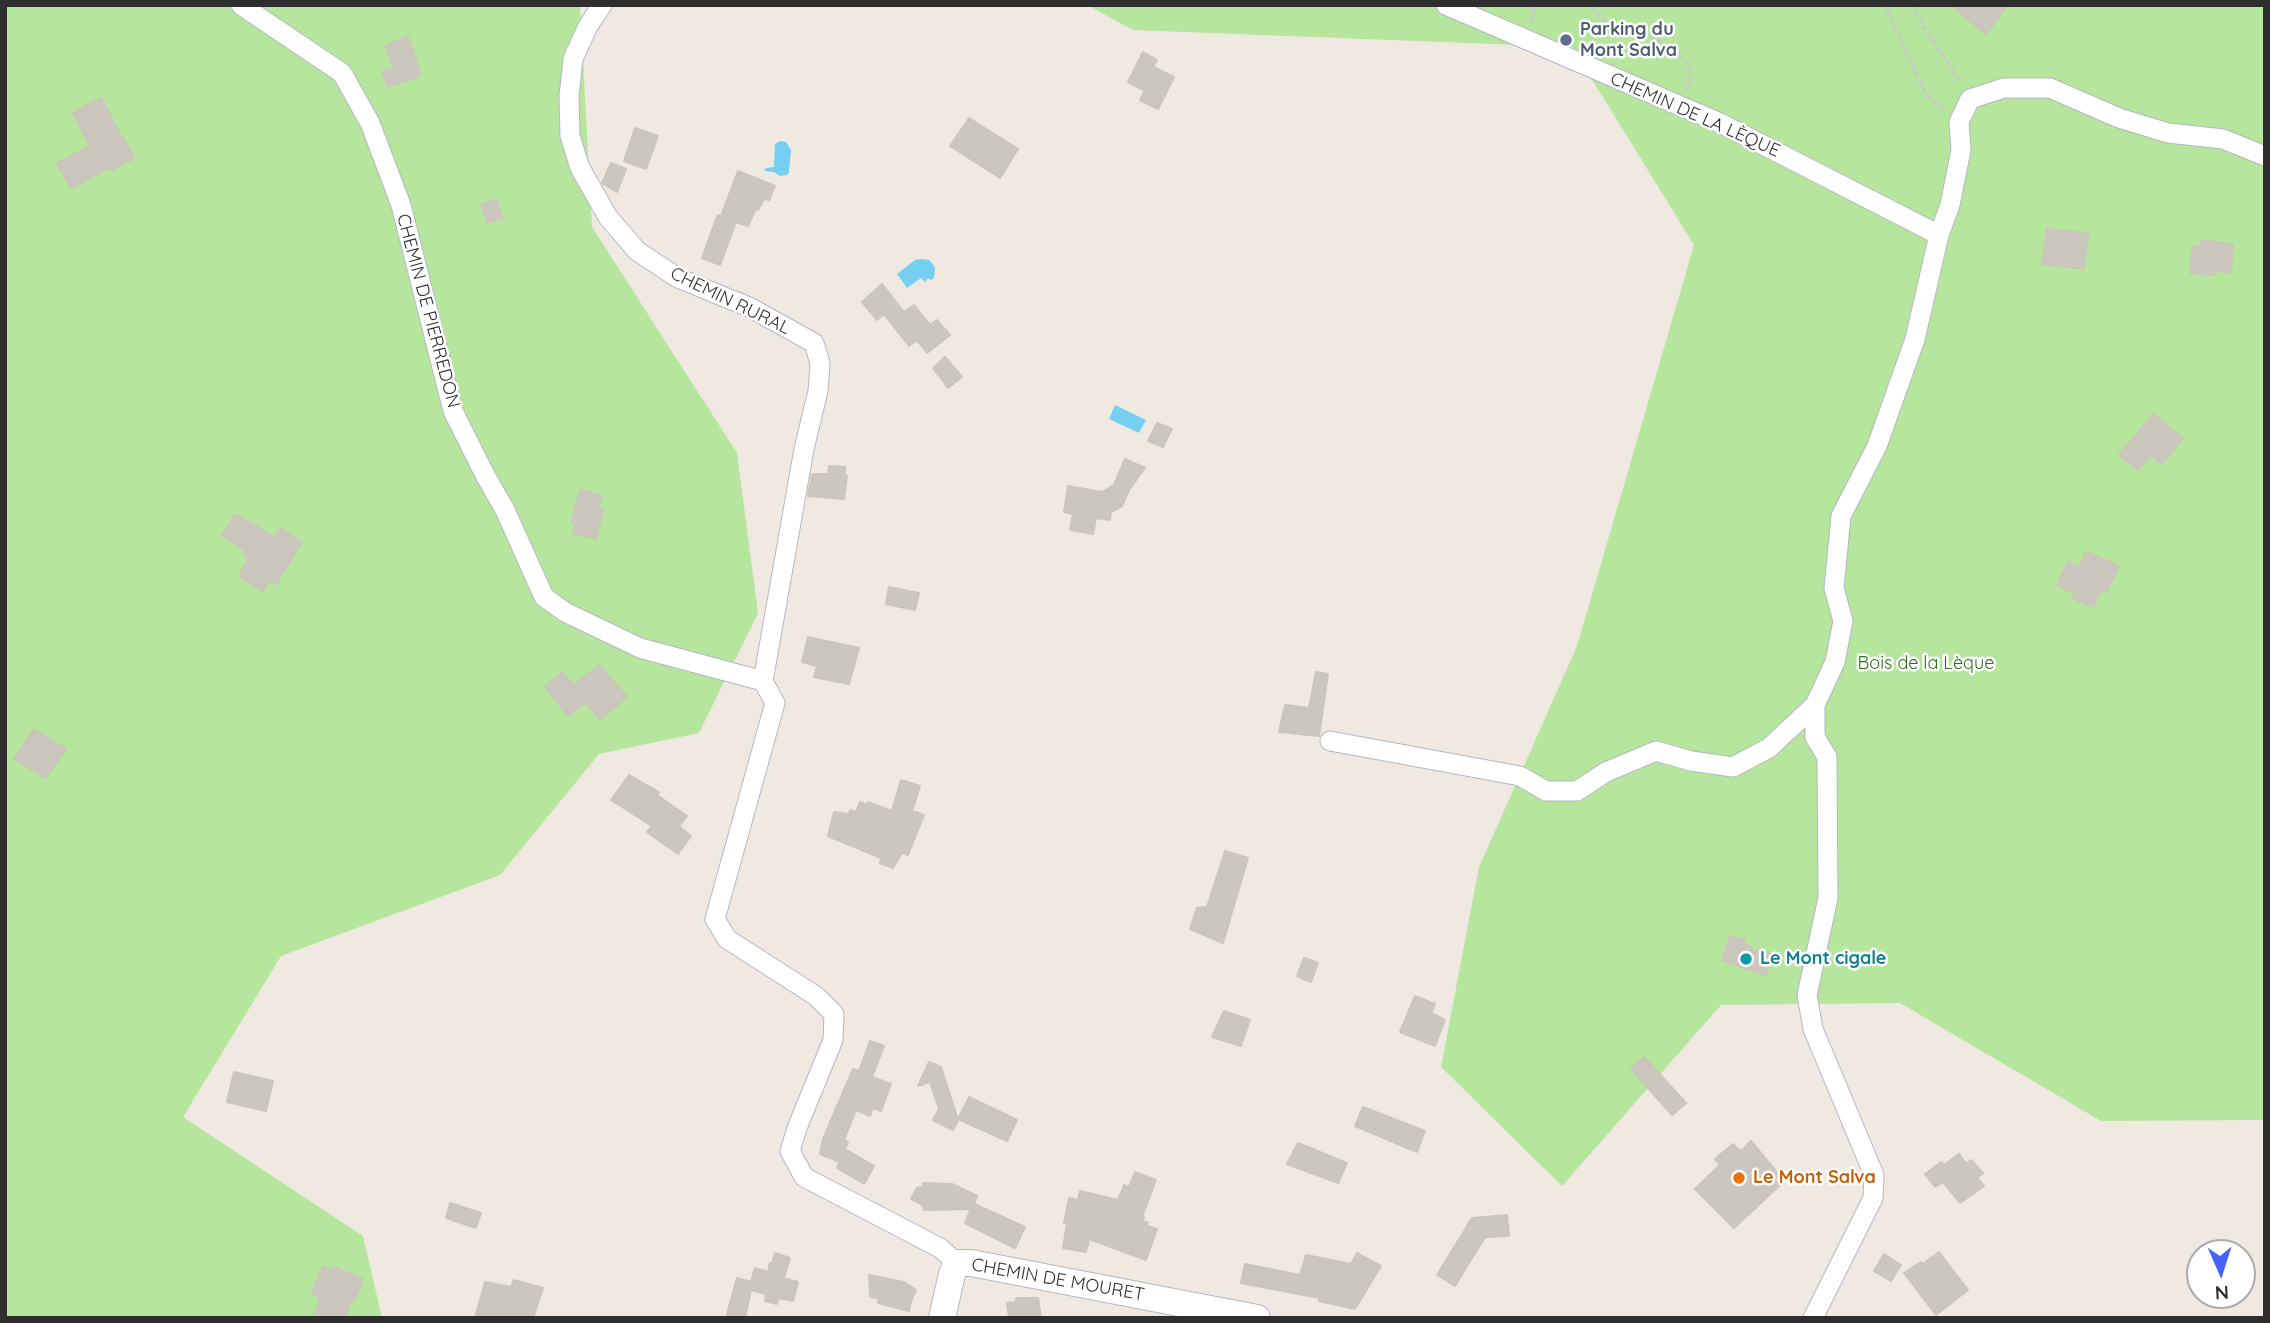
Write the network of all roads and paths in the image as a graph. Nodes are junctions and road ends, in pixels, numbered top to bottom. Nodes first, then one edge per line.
1 (241, 5) edge
2 (582, 5) edge
3 (602, 5) edge
4 (1446, 5) edge
5 (1592, 5) edge
6 (1881, 5) edge
7 (1919, 5) edge
8 (588, 26) junction
9 (1970, 99) junction
10 (1683, 108) junction
11 (1959, 122) junction
12 (2265, 156) edge
13 (1939, 235) junction
14 (763, 681) junction
15 (1815, 705) junction
16 (1330, 741) dead end
17 (957, 1263) junction
18 (942, 1318) edge
19 (1257, 1318) edge
20 (1813, 1318) edge

1 - 14 street, CHEMIN DE PIERREDON
2 - 8 street
3 - 8 street, CHEMIN RURAL
4 - 10 street, CHEMIN DE LA LÈQUE
5 - 10 path
6 - 11 path
7 - 9 path
8 - 14 street, CHEMIN RURAL
9 - 11 street
9 - 12 street
10 - 13 street, CHEMIN DE LA LÈQUE
11 - 13 street
13 - 15 street
14 - 17 street
15 - 16 street
15 - 20 street
17 - 18 street, CHEMIN DE MOURET
17 - 19 street, CHEMIN DE MOURET

